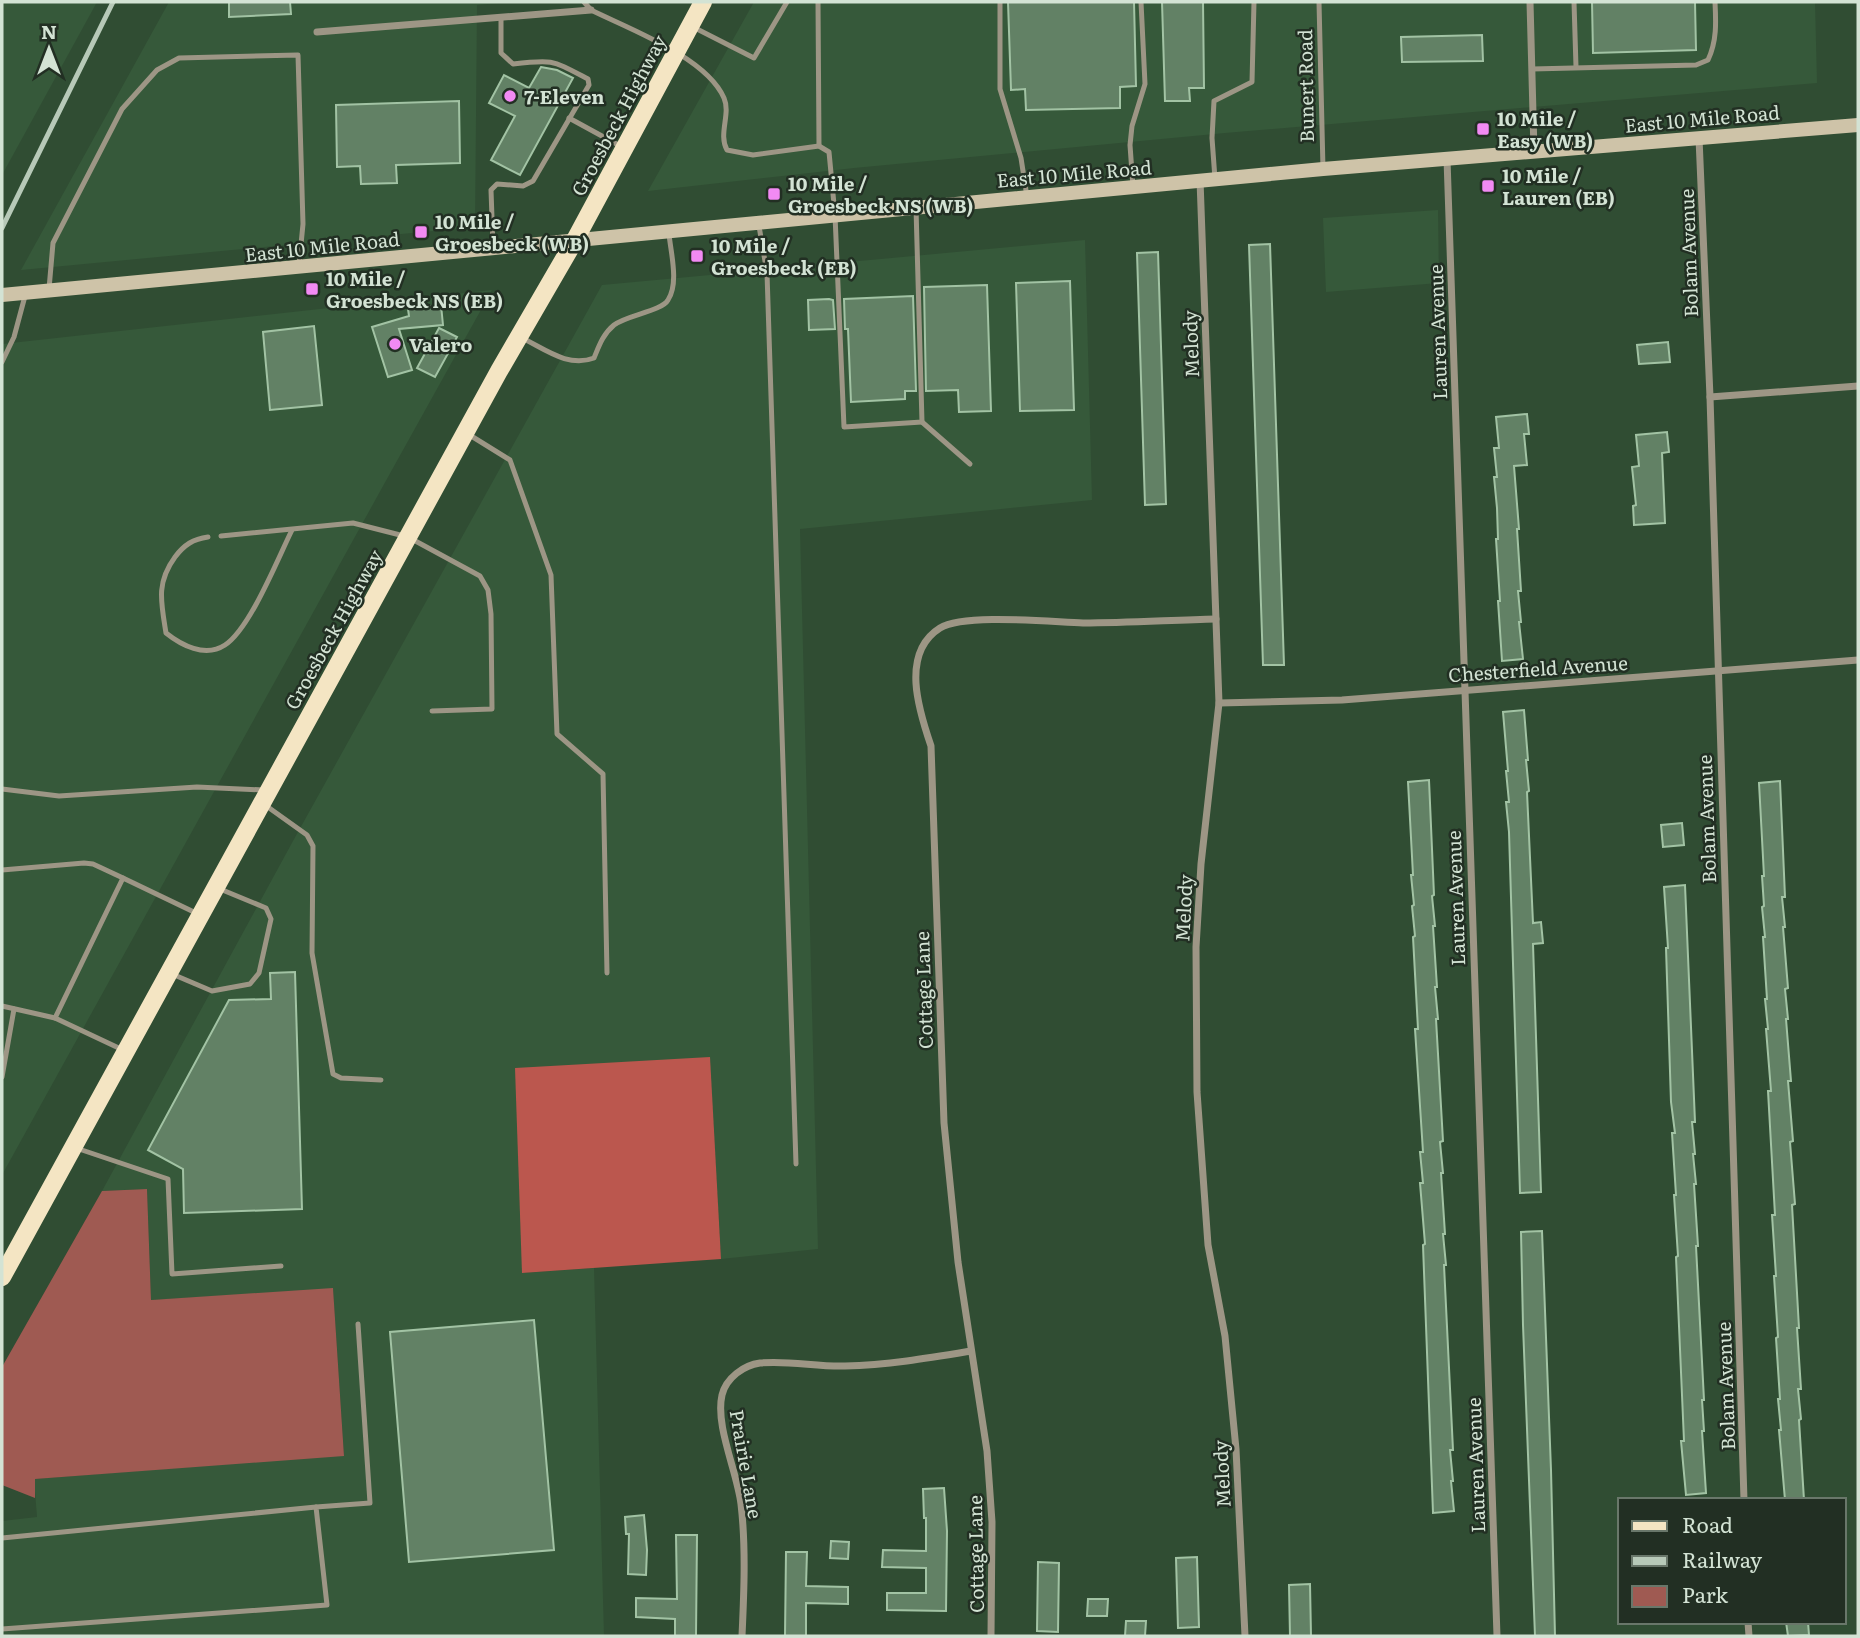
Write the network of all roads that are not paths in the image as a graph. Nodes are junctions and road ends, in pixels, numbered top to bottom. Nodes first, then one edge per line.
1 (584, 2) edge
2 (703, 2) edge
3 (786, 2) edge
4 (818, 2) edge
5 (1000, 2) edge
6 (1141, 2) edge
7 (1254, 2) edge
8 (1319, 2) edge
9 (1530, 2) edge
10 (1574, 2) edge
11 (1715, 2) edge
12 (590, 10) junction
13 (501, 18) junction
14 (690, 26) junction
15 (317, 32) dead end
16 (676, 51) junction
17 (1576, 67) junction
18 (1532, 69) junction
19 (569, 118) junction
20 (1858, 125) edge
21 (1699, 138) junction
22 (819, 146) junction
23 (624, 148) junction
24 (1534, 151) junction
25 (1447, 159) junction
26 (1322, 169) junction
27 (1215, 179) junction
28 (1200, 180) junction
29 (1133, 187) junction
30 (1027, 197) junction
31 (916, 208) junction
32 (835, 215) junction
33 (759, 223) junction
34 (669, 231) junction
35 (575, 240) junction
36 (493, 248) junction
37 (299, 268) junction
38 (49, 291) junction
39 (26, 293) junction
40 (2, 295) edge
41 (519, 336) junction
42 (2, 362) edge
43 (1858, 386) edge
44 (1710, 397) junction
45 (922, 422) junction
46 (465, 432) junction
47 (970, 464) dead end
48 (292, 530) junction
49 (221, 536) dead end
50 (208, 537) dead end
51 (408, 537) junction
52 (1216, 619) junction
53 (1858, 660) edge
54 (1717, 672) junction
55 (1464, 689) junction
56 (1219, 703) junction
57 (432, 711) dead end
58 (2, 789) edge
59 (265, 797) junction
60 (2, 870) edge
61 (123, 878) junction
62 (216, 887) junction
63 (201, 915) junction
64 (169, 972) junction
65 (607, 974) dead end
66 (2, 1006) edge
67 (14, 1009) junction
68 (55, 1018) junction
69 (126, 1051) junction
70 (2, 1077) edge
71 (381, 1080) dead end
72 (74, 1147) junction
73 (796, 1164) dead end
74 (281, 1266) dead end
75 (2, 1277) edge
76 (358, 1324) dead end
77 (971, 1351) junction
78 (1744, 1498) edge
79 (316, 1507) junction
80 (2, 1538) edge
81 (2, 1629) edge
82 (742, 1636) edge
83 (991, 1636) edge
84 (1244, 1636) edge
85 (1497, 1636) edge

1 - 12 lane
2 - 14 main road, Groesbeck Highway
3 - 14 lane
4 - 22 lane
5 - 30 lane
6 - 29 lane
7 - 27 lane
8 - 26 lane, Bunert Road
9 - 18 street
10 - 17 lane
11 - 17 lane
12 - 13 street
12 - 16 lane
13 - 15 street
13 - 19 lane
14 - 16 main road, Groesbeck Highway
16 - 22 lane
16 - 23 main road, Groesbeck Highway
17 - 18 lane
18 - 24 street
19 - 23 lane
19 - 36 lane
20 - 21 main road, East 10 Mile Road
21 - 24 main road, East 10 Mile Road
21 - 44 street, Bolam Avenue
22 - 32 lane
23 - 35 main road, Groesbeck Highway
24 - 25 main road, East 10 Mile Road
25 - 26 main road, East 10 Mile Road
25 - 55 street, Lauren Avenue
26 - 27 main road, East 10 Mile Road
27 - 28 main road, East 10 Mile Road
28 - 29 main road, East 10 Mile Road
28 - 52 street, Melody
29 - 30 main road, East 10 Mile Road
30 - 31 main road, East 10 Mile Road
31 - 32 main road, East 10 Mile Road
31 - 45 lane
32 - 33 main road, East 10 Mile Road
32 - 45 lane
33 - 34 main road, East 10 Mile Road
33 - 73 lane
34 - 35 main road, East 10 Mile Road
34 - 41 lane
35 - 36 main road, East 10 Mile Road
35 - 41 main road, Groesbeck Highway
36 - 37 main road, East 10 Mile Road
37 - 38 main road, East 10 Mile Road
37 - 38 lane
38 - 39 main road, East 10 Mile Road
39 - 40 main road, East 10 Mile Road
39 - 42 lane
41 - 46 main road, Groesbeck Highway
43 - 44 street
44 - 54 street, Bolam Avenue
45 - 47 lane
46 - 51 main road, Groesbeck Highway
46 - 65 lane
48 - 49 lane
48 - 50 lane
48 - 51 lane
51 - 57 lane
51 - 59 main road, Groesbeck Highway
52 - 56 street, Melody
52 - 77 street, Cottage Lane
53 - 54 street, Chesterfield Avenue
54 - 55 street, Chesterfield Avenue
54 - 78 street, Bolam Avenue
55 - 56 street, Chesterfield Avenue
55 - 85 street, Lauren Avenue
56 - 84 street, Melody
58 - 59 lane
59 - 62 main road, Groesbeck Highway
59 - 71 lane
60 - 61 lane
61 - 63 lane
61 - 68 lane
62 - 63 main road, Groesbeck Highway
62 - 64 lane
63 - 64 main road, Groesbeck Highway
64 - 69 main road, Groesbeck Highway
66 - 67 lane
67 - 68 lane
67 - 70 lane
68 - 69 lane
69 - 72 main road, Groesbeck Highway
72 - 74 lane
72 - 75 main road, Groesbeck Highway
76 - 79 lane
77 - 82 street, Prairie Lane
77 - 83 street, Cottage Lane
79 - 80 lane
79 - 81 lane

